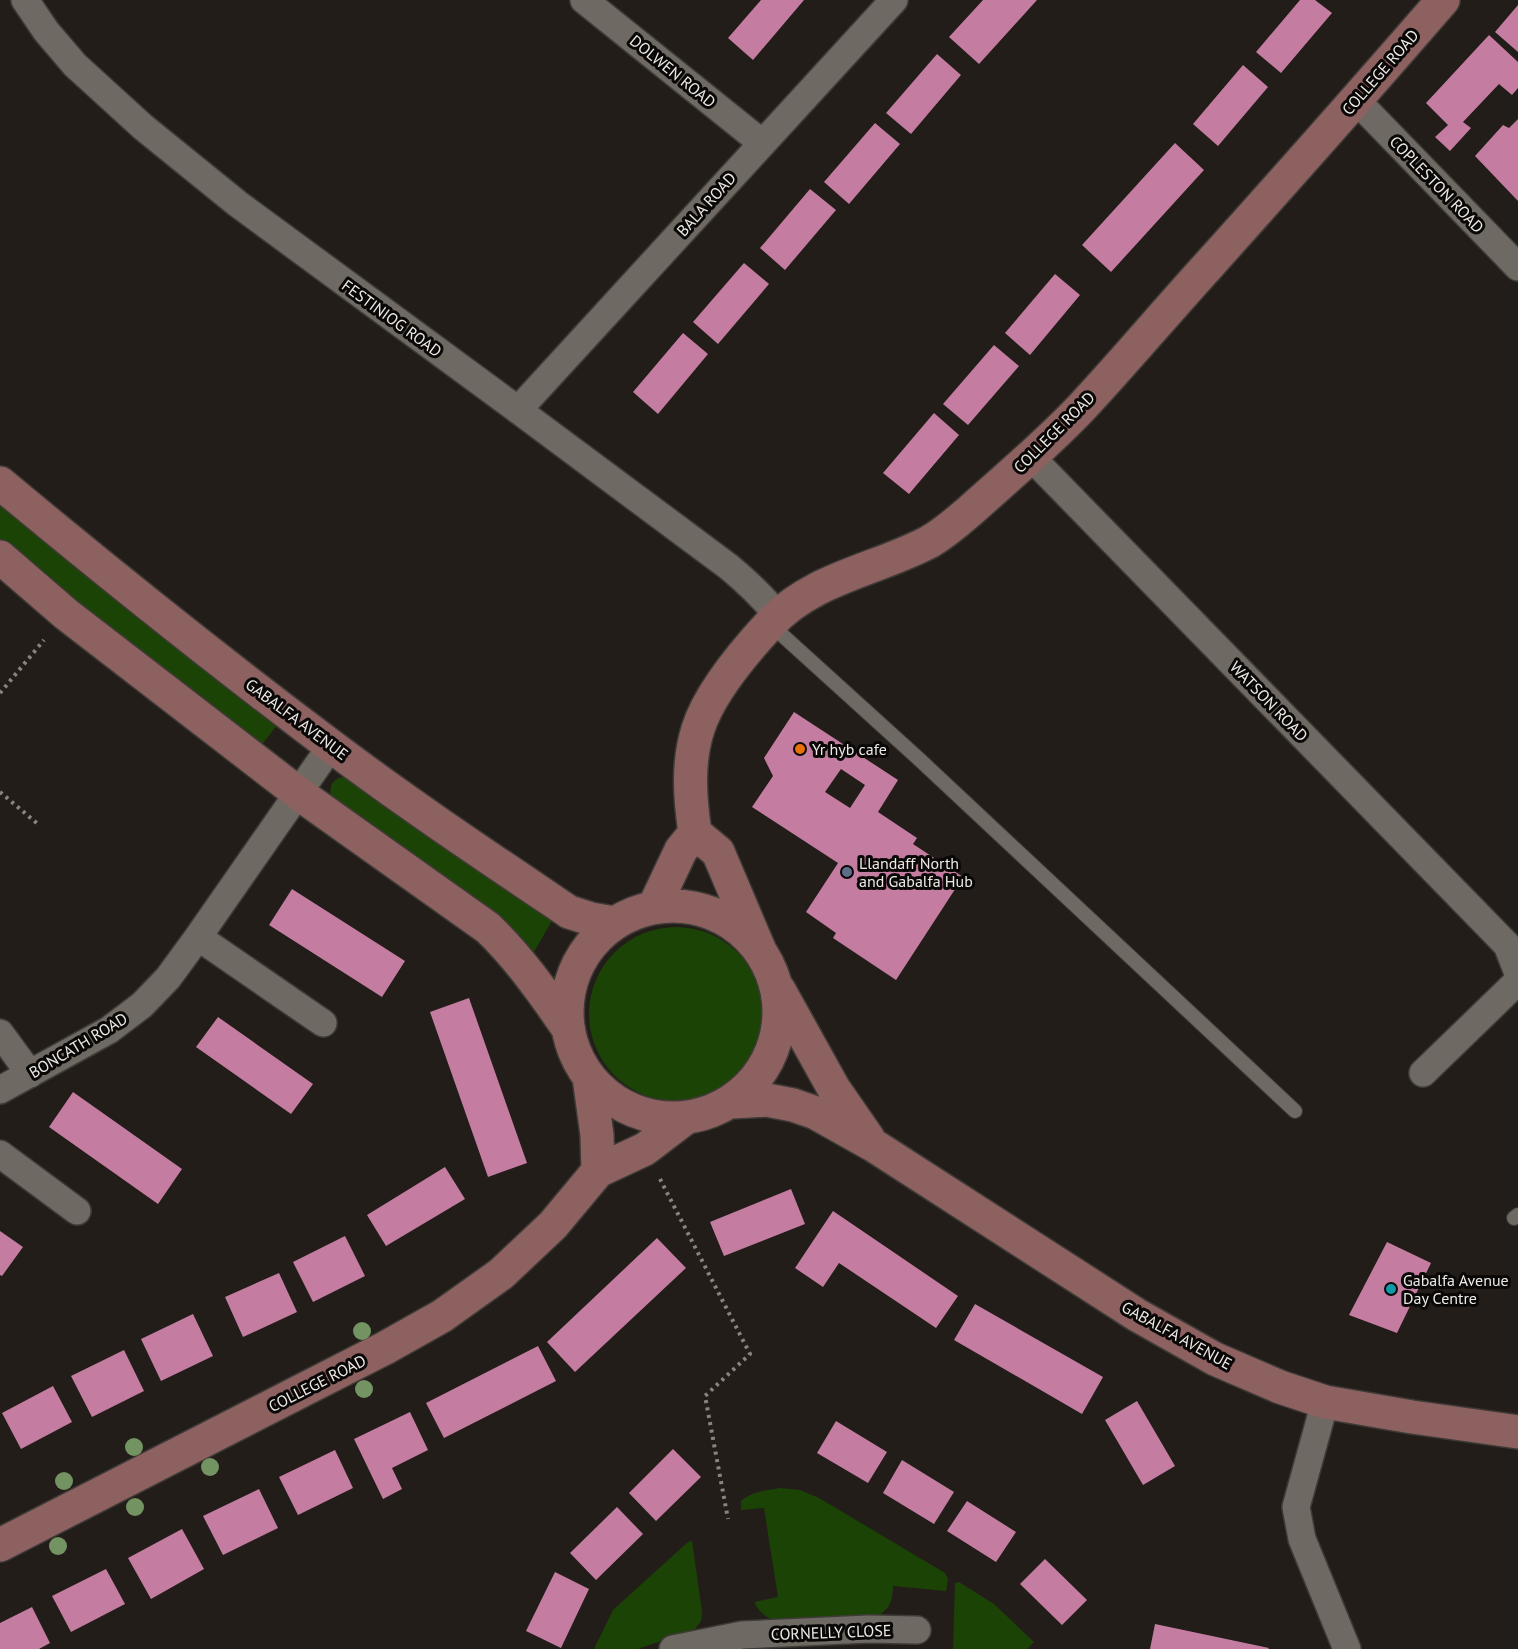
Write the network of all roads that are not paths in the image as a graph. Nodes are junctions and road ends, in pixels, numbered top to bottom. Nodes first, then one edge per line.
1 (24, 0) edge
2 (584, 0) edge
3 (894, 0) edge
4 (1443, 0) edge
5 (1356, 100) junction
6 (762, 143) junction
7 (1518, 267) edge
8 (518, 410) junction
9 (1031, 457) junction
10 (0, 483) edge
11 (0, 557) edge
12 (774, 620) junction
13 (331, 746) junction
14 (298, 793) junction
15 (695, 833) junction
16 (654, 908) junction
17 (614, 923) junction
18 (198, 938) junction
19 (1513, 942) edge
20 (760, 951) junction
21 (1518, 973) edge
22 (1518, 981) edge
23 (776, 984) junction
24 (323, 1023) dead end
25 (567, 1027) junction
26 (0, 1033) edge
27 (1423, 1073) dead end
28 (30, 1074) junction
29 (589, 1077) junction
30 (0, 1090) edge
31 (731, 1102) junction
32 (1295, 1111) dead end
33 (687, 1118) junction
34 (873, 1144) junction
35 (0, 1154) edge
36 (598, 1171) junction
37 (78, 1210) dead end
38 (1325, 1402) junction
39 (1518, 1432) edge
40 (0, 1545) edge
41 (917, 1630) dead end
42 (673, 1649) edge
43 (1347, 1649) edge

1 - 8 street, FESTINIOG ROAD
2 - 6 street, DOLWEN ROAD
3 - 6 street, BALA ROAD
4 - 5 street, COLLEGE ROAD
5 - 7 street, COPLESTON ROAD
5 - 9 street, COLLEGE ROAD
6 - 8 street, BALA ROAD
8 - 12 street, FESTINIOG ROAD
9 - 12 street, COLLEGE ROAD
9 - 19 street, WATSON ROAD
10 - 13 street, GABALFA AVENUE
11 - 14 street
12 - 15 street, COLLEGE ROAD
12 - 32 lane
13 - 14 street, BONCATH ROAD
13 - 17 street, GABALFA AVENUE
14 - 18 street, BONCATH ROAD
14 - 25 street
15 - 16 street
15 - 20 street
16 - 17 street
16 - 20 street
17 - 25 street
18 - 24 street
18 - 28 street, BONCATH ROAD
19 - 21 street
20 - 23 street
22 - 27 street
23 - 31 street
23 - 34 street, GABALFA AVENUE
25 - 29 street
26 - 28 street
28 - 30 street, BONCATH ROAD
29 - 33 street
29 - 36 street
31 - 33 street
31 - 34 street, GABALFA AVENUE
33 - 36 street, COLLEGE ROAD
34 - 38 street, GABALFA AVENUE
35 - 37 street
36 - 40 street, COLLEGE ROAD
38 - 39 street, GABALFA AVENUE
38 - 43 street
41 - 42 street, CORNELLY CLOSE

